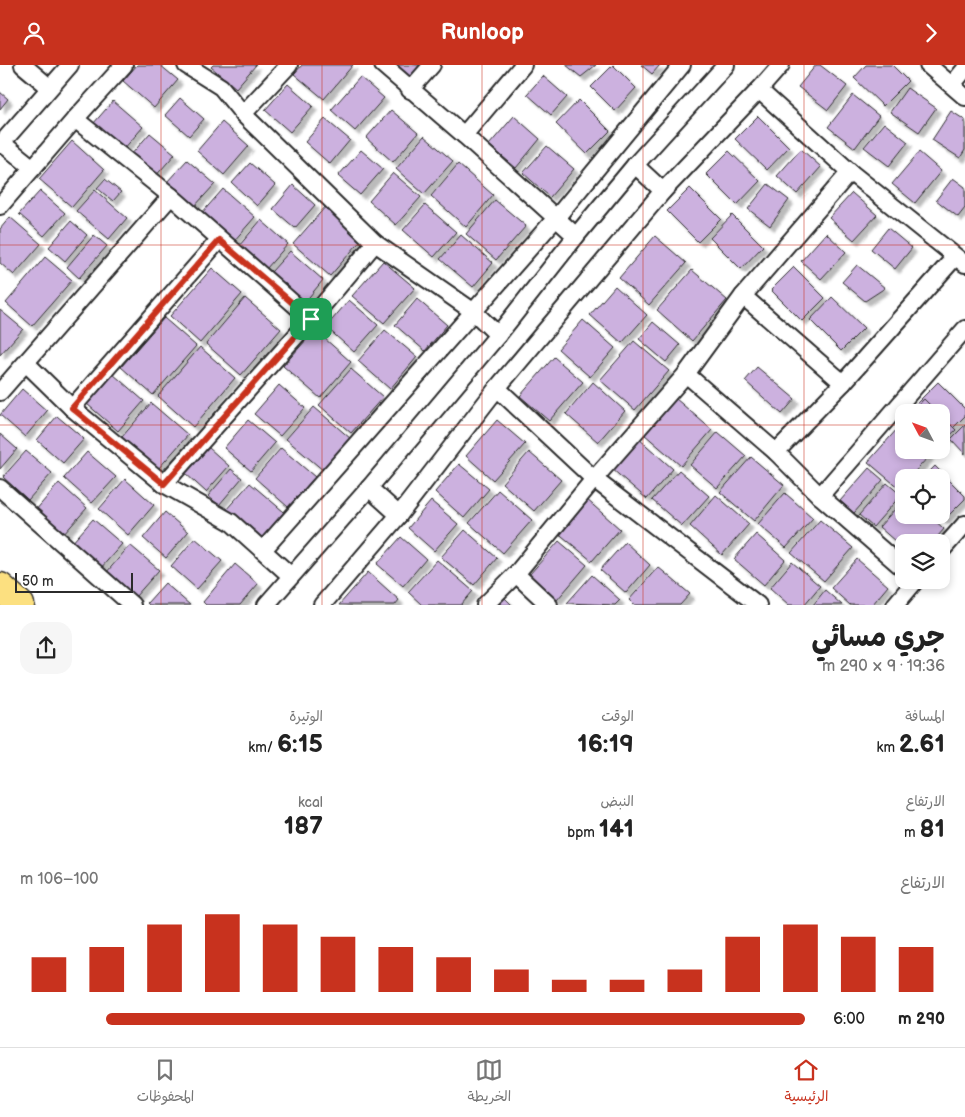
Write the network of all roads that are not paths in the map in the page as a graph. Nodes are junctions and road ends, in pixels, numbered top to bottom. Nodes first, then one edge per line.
1 (23, 65) edge
2 (70, 65) edge
3 (124, 65) edge
4 (186, 65) edge
5 (289, 65) edge
6 (383, 65) edge
7 (432, 65) edge
8 (523, 65) edge
9 (682, 65) edge
10 (781, 65) edge
11 (928, 65) edge
12 (723, 66) edge
13 (965, 69) edge
14 (952, 85) junction
15 (49, 87) junction
16 (410, 90) junction
17 (759, 90) junction
18 (965, 97) edge
19 (243, 114) junction
20 (75, 119) junction
21 (464, 135) junction
22 (1, 144) edge
23 (636, 165) junction
24 (33, 168) junction
25 (850, 173) junction
26 (663, 191) junction
27 (171, 196) junction
28 (0, 207) edge
29 (556, 218) junction
30 (576, 236) junction
31 (219, 240) junction
32 (375, 243) junction
33 (960, 260) edge
34 (743, 295) junction
35 (474, 312) junction
36 (311, 319) junction
37 (965, 329) edge
38 (498, 335) junction
39 (26, 363) junction
40 (686, 374) junction
41 (843, 383) junction
42 (497, 387) junction
43 (0, 392) edge
44 (72, 408) junction
45 (776, 451) junction
46 (594, 479) junction
47 (164, 484) junction
48 (0, 488) edge
49 (369, 488) junction
50 (820, 496) junction
51 (399, 515) junction
52 (965, 524) edge
53 (950, 541) edge
54 (263, 550) junction
55 (895, 561) edge
56 (516, 573) junction
57 (291, 576) junction
58 (0, 587) edge
59 (908, 589) edge
60 (324, 604) edge
61 (20, 605) edge
62 (132, 605) edge
63 (266, 605) edge
64 (484, 605) edge
65 (550, 605) edge
66 (758, 605) edge
67 (895, 605) edge

1 - 15 street
2 - 15 street
3 - 20 street
4 - 19 street
5 - 19 street
6 - 16 street
7 - 16 street
8 - 21 street
9 - 29 street
10 - 17 street
11 - 14 street
12 - 23 street
13 - 14 street
14 - 18 street
15 - 22 street
16 - 21 street
17 - 25 street
17 - 26 street
19 - 32 street
20 - 24 street
20 - 27 street
21 - 29 street
22 - 24 street
23 - 26 street
23 - 30 street
24 - 28 street
25 - 33 street
25 - 34 street
26 - 42 street
27 - 31 street
27 - 39 street
29 - 30 street
29 - 35 street
30 - 38 street
31 - 36 street
31 - 44 street
32 - 35 street
32 - 36 street
33 - 41 street
34 - 40 street
34 - 41 street
35 - 38 street
35 - 54 street
36 - 47 street
37 - 50 street
38 - 49 street
39 - 43 street
39 - 44 street
40 - 45 street
40 - 46 street
41 - 45 street
42 - 46 street
42 - 51 street
44 - 47 street
45 - 50 street
46 - 56 street
46 - 66 street
47 - 54 street
48 - 62 street
49 - 51 street
49 - 57 street
50 - 55 street
51 - 60 street
52 - 53 street
54 - 57 street
56 - 64 street
56 - 65 street
57 - 63 street
58 - 61 highway
59 - 67 street

